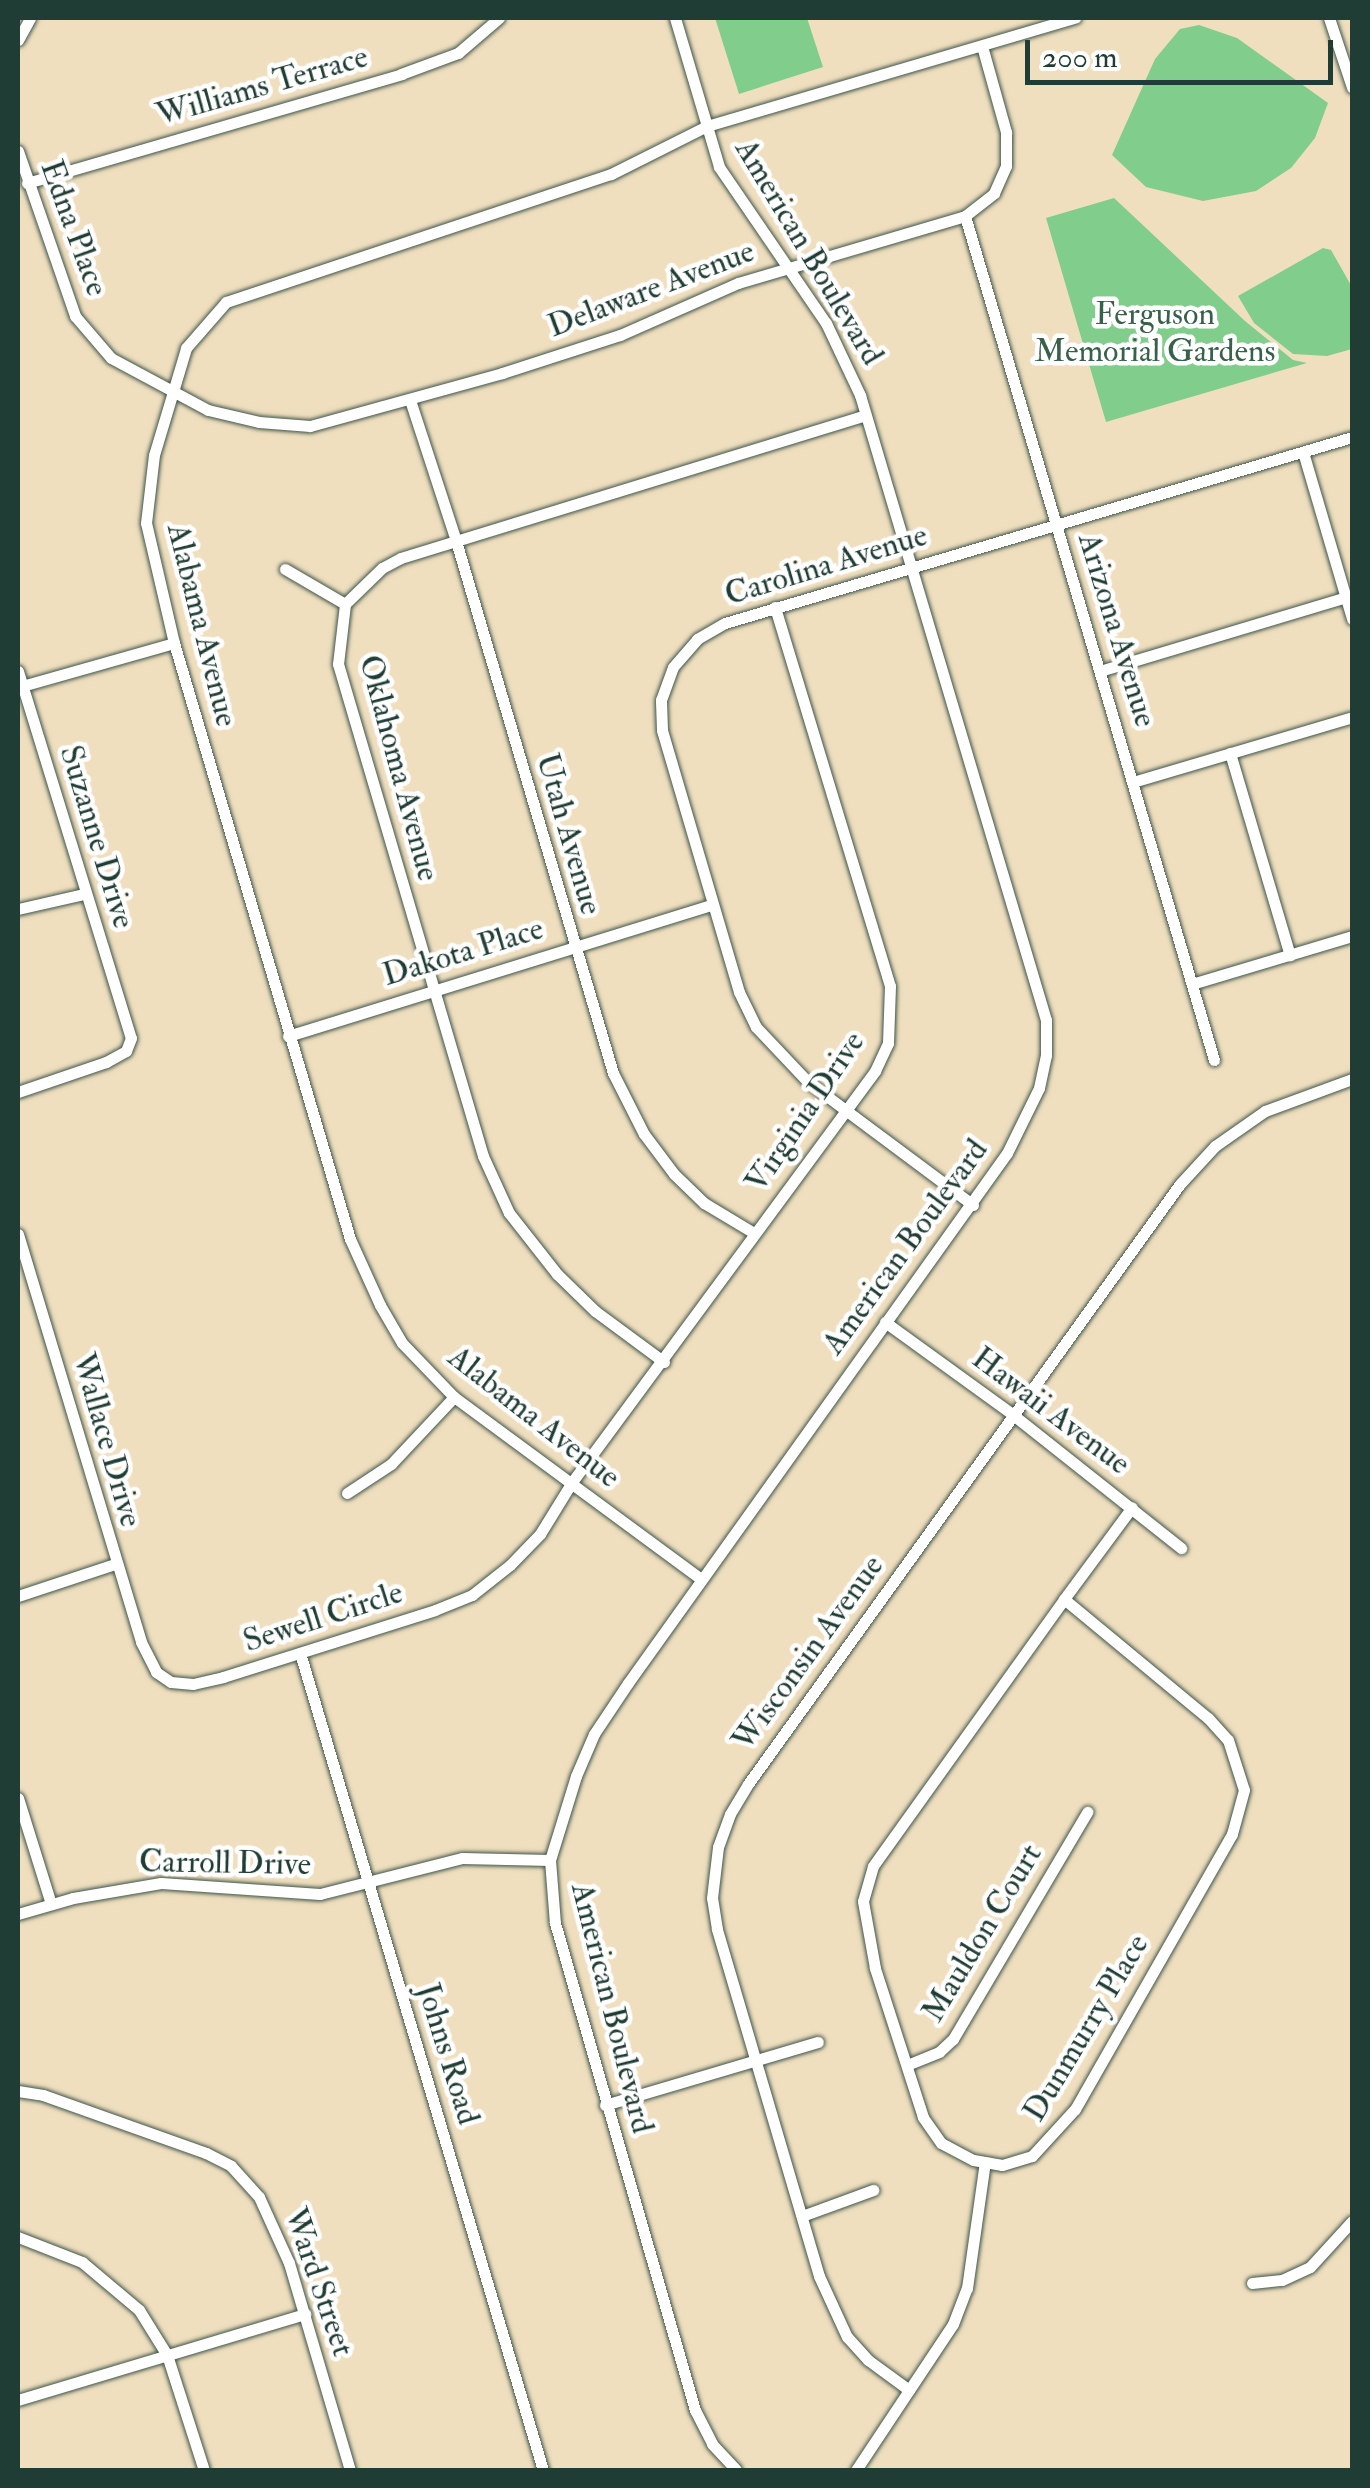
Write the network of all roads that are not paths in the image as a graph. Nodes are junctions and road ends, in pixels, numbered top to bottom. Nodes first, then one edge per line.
1 (30, 18) edge
2 (499, 18) edge
3 (675, 18) edge
4 (1075, 18) edge
5 (1330, 18) edge
6 (18, 40) edge
7 (982, 46) junction
8 (1352, 87) edge
9 (707, 126) junction
10 (18, 151) edge
11 (27, 183) junction
12 (964, 216) junction
13 (787, 267) junction
14 (174, 392) junction
15 (410, 400) junction
16 (866, 416) junction
17 (1352, 437) edge
18 (1303, 452) junction
19 (1057, 524) junction
20 (456, 541) junction
21 (912, 565) junction
22 (285, 568) dead end
23 (1346, 597) junction
24 (345, 604) junction
25 (775, 606) junction
26 (1352, 619) edge
27 (174, 642) junction
28 (18, 671) edge
29 (1100, 671) junction
30 (22, 686) junction
31 (1352, 717) edge
32 (1230, 753) junction
33 (1133, 782) junction
34 (84, 894) junction
35 (712, 905) junction
36 (18, 910) edge
37 (1352, 936) edge
38 (573, 948) junction
39 (1290, 955) junction
40 (1192, 984) junction
41 (432, 989) junction
42 (288, 1036) junction
43 (1214, 1060) dead end
44 (1352, 1079) edge
45 (18, 1092) edge
46 (846, 1110) junction
47 (973, 1205) junction
48 (754, 1233) junction
49 (18, 1234) edge
50 (885, 1322) junction
51 (664, 1362) junction
52 (454, 1397) junction
53 (1012, 1414) junction
54 (572, 1482) junction
55 (347, 1494) dead end
56 (1132, 1507) junction
57 (1182, 1548) dead end
58 (115, 1564) junction
59 (701, 1579) junction
60 (18, 1596) edge
61 (1064, 1600) junction
62 (300, 1653) junction
63 (18, 1798) edge
64 (1087, 1812) dead end
65 (550, 1860) junction
66 (368, 1880) junction
67 (51, 1904) junction
68 (18, 1914) edge
69 (818, 2042) dead end
70 (755, 2062) junction
71 (906, 2065) junction
72 (18, 2091) edge
73 (605, 2104) junction
74 (985, 2162) junction
75 (873, 2190) dead end
76 (802, 2216) junction
77 (1352, 2221) edge
78 (18, 2236) edge
79 (1252, 2283) dead end
80 (305, 2314) junction
81 (167, 2355) junction
82 (909, 2390) junction
83 (18, 2400) edge
84 (204, 2470) edge
85 (350, 2470) edge
86 (544, 2470) edge
87 (736, 2470) edge
88 (856, 2470) edge

1 - 6 street
2 - 11 street, Williams Terrace
3 - 9 street, American Boulevard
4 - 7 street, Alabama Avenue
5 - 8 street
7 - 9 street, Alabama Avenue
7 - 12 street, Delaware Avenue
9 - 13 street, American Boulevard
9 - 14 street, Alabama Avenue
10 - 11 street, Edna Place
11 - 14 street, Edna Place
12 - 13 street, Delaware Avenue
12 - 19 street, Arizona Avenue
13 - 15 street, Delaware Avenue
13 - 16 street, American Boulevard
14 - 15 street, Delaware Avenue
14 - 27 street, Alabama Avenue
15 - 20 street, Utah Avenue
16 - 20 street
16 - 21 street, American Boulevard
17 - 18 street, Carolina Avenue
18 - 19 street, Carolina Avenue
18 - 23 street
19 - 21 street, Carolina Avenue
19 - 29 street, Arizona Avenue
20 - 24 street
20 - 38 street, Utah Avenue
21 - 25 street, Carolina Avenue
21 - 47 street, American Boulevard
22 - 24 street
23 - 26 street
23 - 29 street
24 - 41 street, Oklahoma Avenue
25 - 35 street, Carolina Avenue
25 - 46 street, Virginia Drive
27 - 30 street
27 - 42 street, Alabama Avenue
28 - 30 street, Suzanne Drive
29 - 33 street, Arizona Avenue
30 - 34 street, Suzanne Drive
31 - 32 street
32 - 33 street
32 - 39 street
33 - 40 street, Arizona Avenue
34 - 36 street
34 - 45 street, Suzanne Drive
35 - 38 street, Dakota Place
35 - 46 street, Carolina Avenue
37 - 39 street
38 - 41 street, Dakota Place
38 - 48 street, Utah Avenue
39 - 40 street
40 - 43 street, Arizona Avenue
41 - 42 street, Dakota Place
41 - 51 street, Oklahoma Avenue
42 - 52 street, Alabama Avenue
44 - 53 street, Wisconsin Avenue
46 - 47 street, Carolina Avenue
46 - 48 street, Virginia Drive
47 - 50 street, American Boulevard
48 - 51 street, Virginia Drive
49 - 58 street, Wallace Drive
50 - 53 street, Hawaii Avenue
50 - 59 street, American Boulevard
51 - 54 street, Virginia Drive
52 - 54 street, Alabama Avenue
52 - 55 street
53 - 56 street, Hawaii Avenue
53 - 70 street, Wisconsin Avenue
54 - 59 street, Alabama Avenue
54 - 62 street, Sewell Circle
56 - 57 street, Hawaii Avenue
56 - 61 street
58 - 60 street, Wallace Drive
58 - 62 street, Sewell Circle
59 - 65 street, American Boulevard
61 - 71 street
61 - 74 street, Dunmurry Place
62 - 66 street, Johns Road
63 - 67 street
64 - 71 street, Mauldon Court
65 - 66 street, Carroll Drive
65 - 73 street, American Boulevard
66 - 67 street, Carroll Drive
66 - 86 street, Johns Road
67 - 68 street, Carroll Drive
69 - 70 street
70 - 73 street
70 - 76 street, Wisconsin Avenue
71 - 74 street
72 - 80 street, Ward Street
73 - 87 street, American Boulevard
74 - 82 street
75 - 76 street
76 - 82 street, Wisconsin Avenue
77 - 79 street
78 - 81 street
80 - 81 street
80 - 85 street, Ward Street
81 - 83 street
81 - 84 street
82 - 88 street

